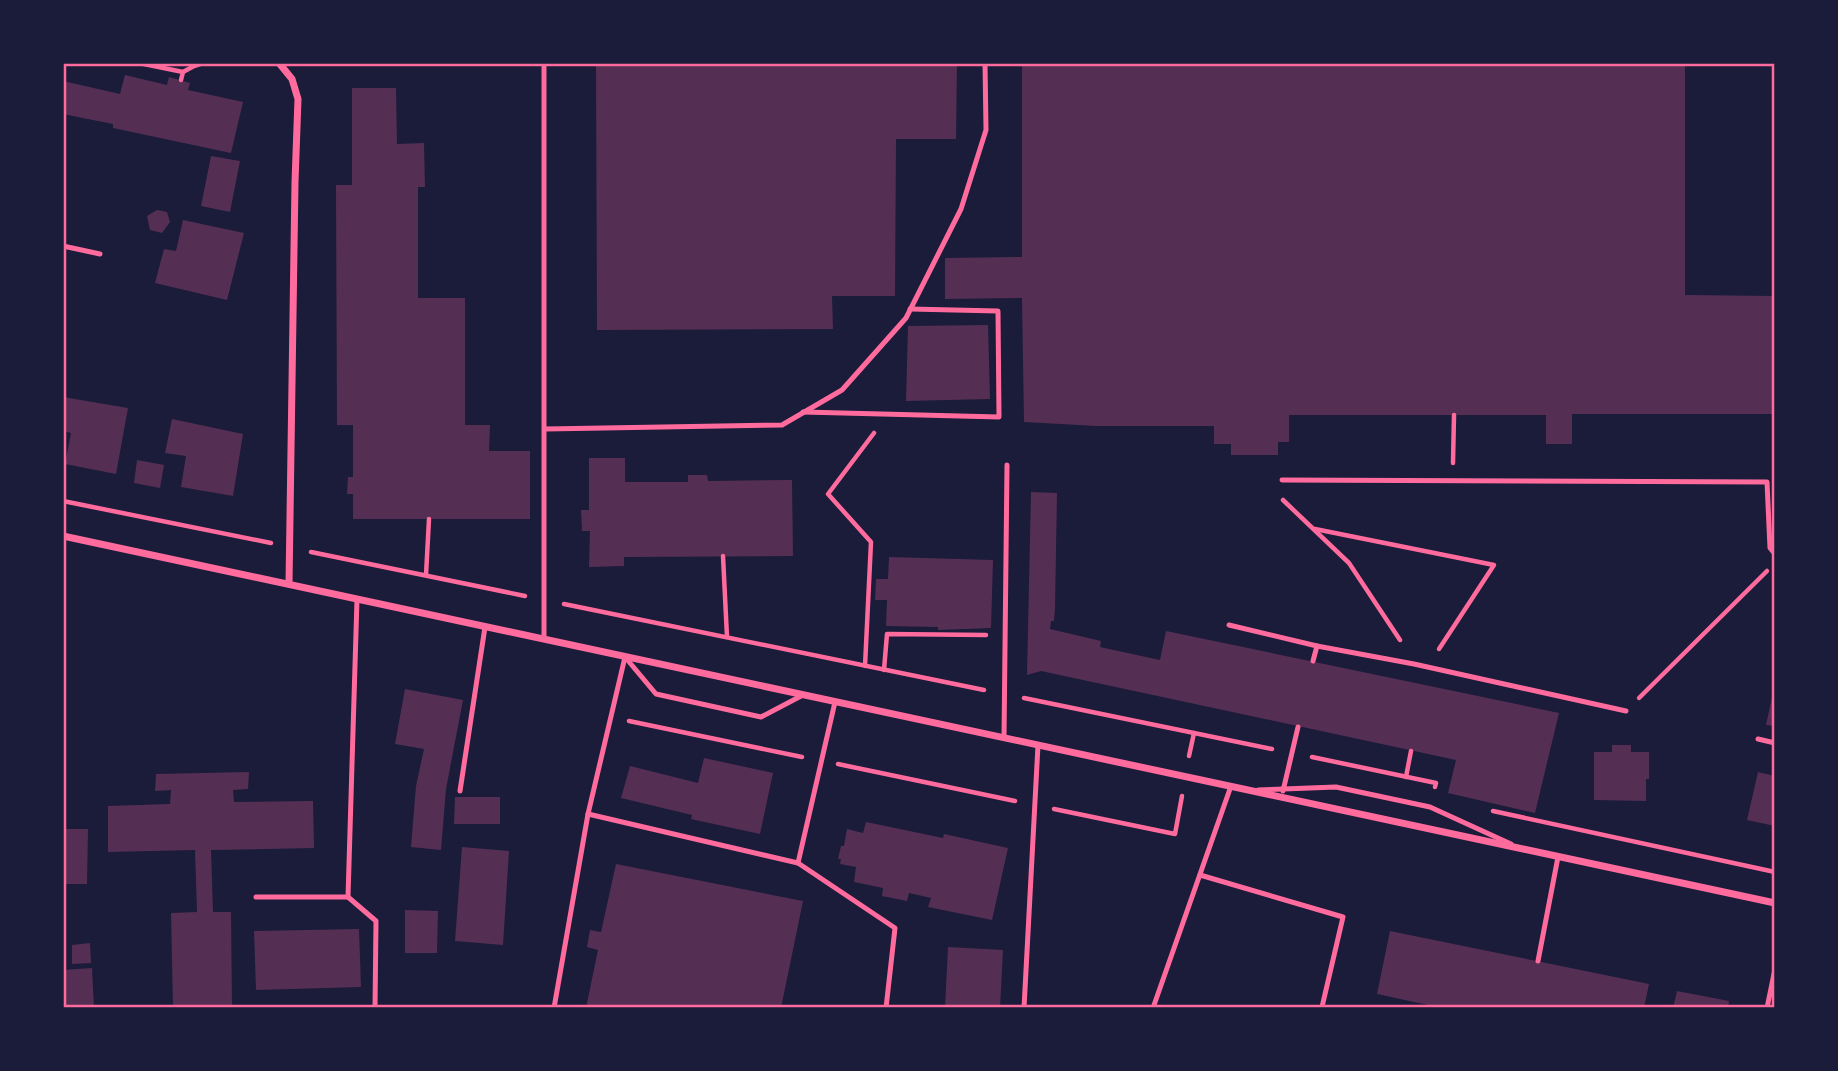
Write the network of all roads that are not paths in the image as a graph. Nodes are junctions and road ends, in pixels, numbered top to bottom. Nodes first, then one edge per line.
1 (279, 63) edge
2 (544, 63) edge
3 (985, 63) edge
4 (63, 246) edge
5 (100, 254) dead end
6 (910, 309) junction
7 (803, 412) junction
8 (545, 429) junction
9 (1007, 465) dead end
10 (1282, 480) dead end
11 (63, 536) edge
12 (1775, 554) edge
13 (289, 584) junction
14 (356, 599) junction
15 (1229, 625) dead end
16 (485, 627) junction
17 (544, 639) junction
18 (1317, 646) junction
19 (625, 657) junction
20 (1313, 662) dead end
21 (804, 695) junction
22 (835, 702) junction
23 (1626, 712) road end
24 (1298, 727) dead end
25 (1004, 738) junction
26 (1758, 740) dead end
27 (1775, 743) edge
28 (1038, 745) junction
29 (1231, 786) junction
30 (460, 791) dead end
31 (1283, 793) junction
32 (588, 814) junction
33 (1524, 850) junction
34 (1558, 857) junction
35 (798, 863) junction
36 (1200, 875) junction
37 (256, 897) dead end
38 (348, 897) junction
39 (1775, 903) edge
40 (1538, 961) dead end
41 (1775, 969) edge
42 (375, 1008) edge
43 (554, 1008) edge
44 (886, 1008) edge
45 (1024, 1008) edge
46 (1153, 1008) edge
47 (1325, 1008) edge
48 (1767, 1008) edge

1 - 13 street
2 - 8 lane
3 - 6 lane
4 - 5 lane
6 - 7 lane
6 - 7 lane
7 - 8 lane
8 - 17 lane
9 - 25 lane
10 - 12 lane
11 - 13 street
13 - 14 street
14 - 16 street
14 - 38 lane
15 - 18 lane
16 - 17 street
16 - 30 lane
17 - 19 street
18 - 20 lane
18 - 23 lane
19 - 21 street
19 - 21 lane
19 - 32 lane
21 - 22 street
22 - 25 street
22 - 35 lane
24 - 31 lane
25 - 28 street
26 - 27 lane
28 - 29 street
28 - 45 lane
29 - 31 street
29 - 36 lane
31 - 33 street
31 - 33 lane
32 - 35 lane
32 - 43 lane
33 - 34 street
34 - 39 street
34 - 40 lane
35 - 44 lane
36 - 46 lane
36 - 47 lane
37 - 38 lane
38 - 42 lane
41 - 48 lane

